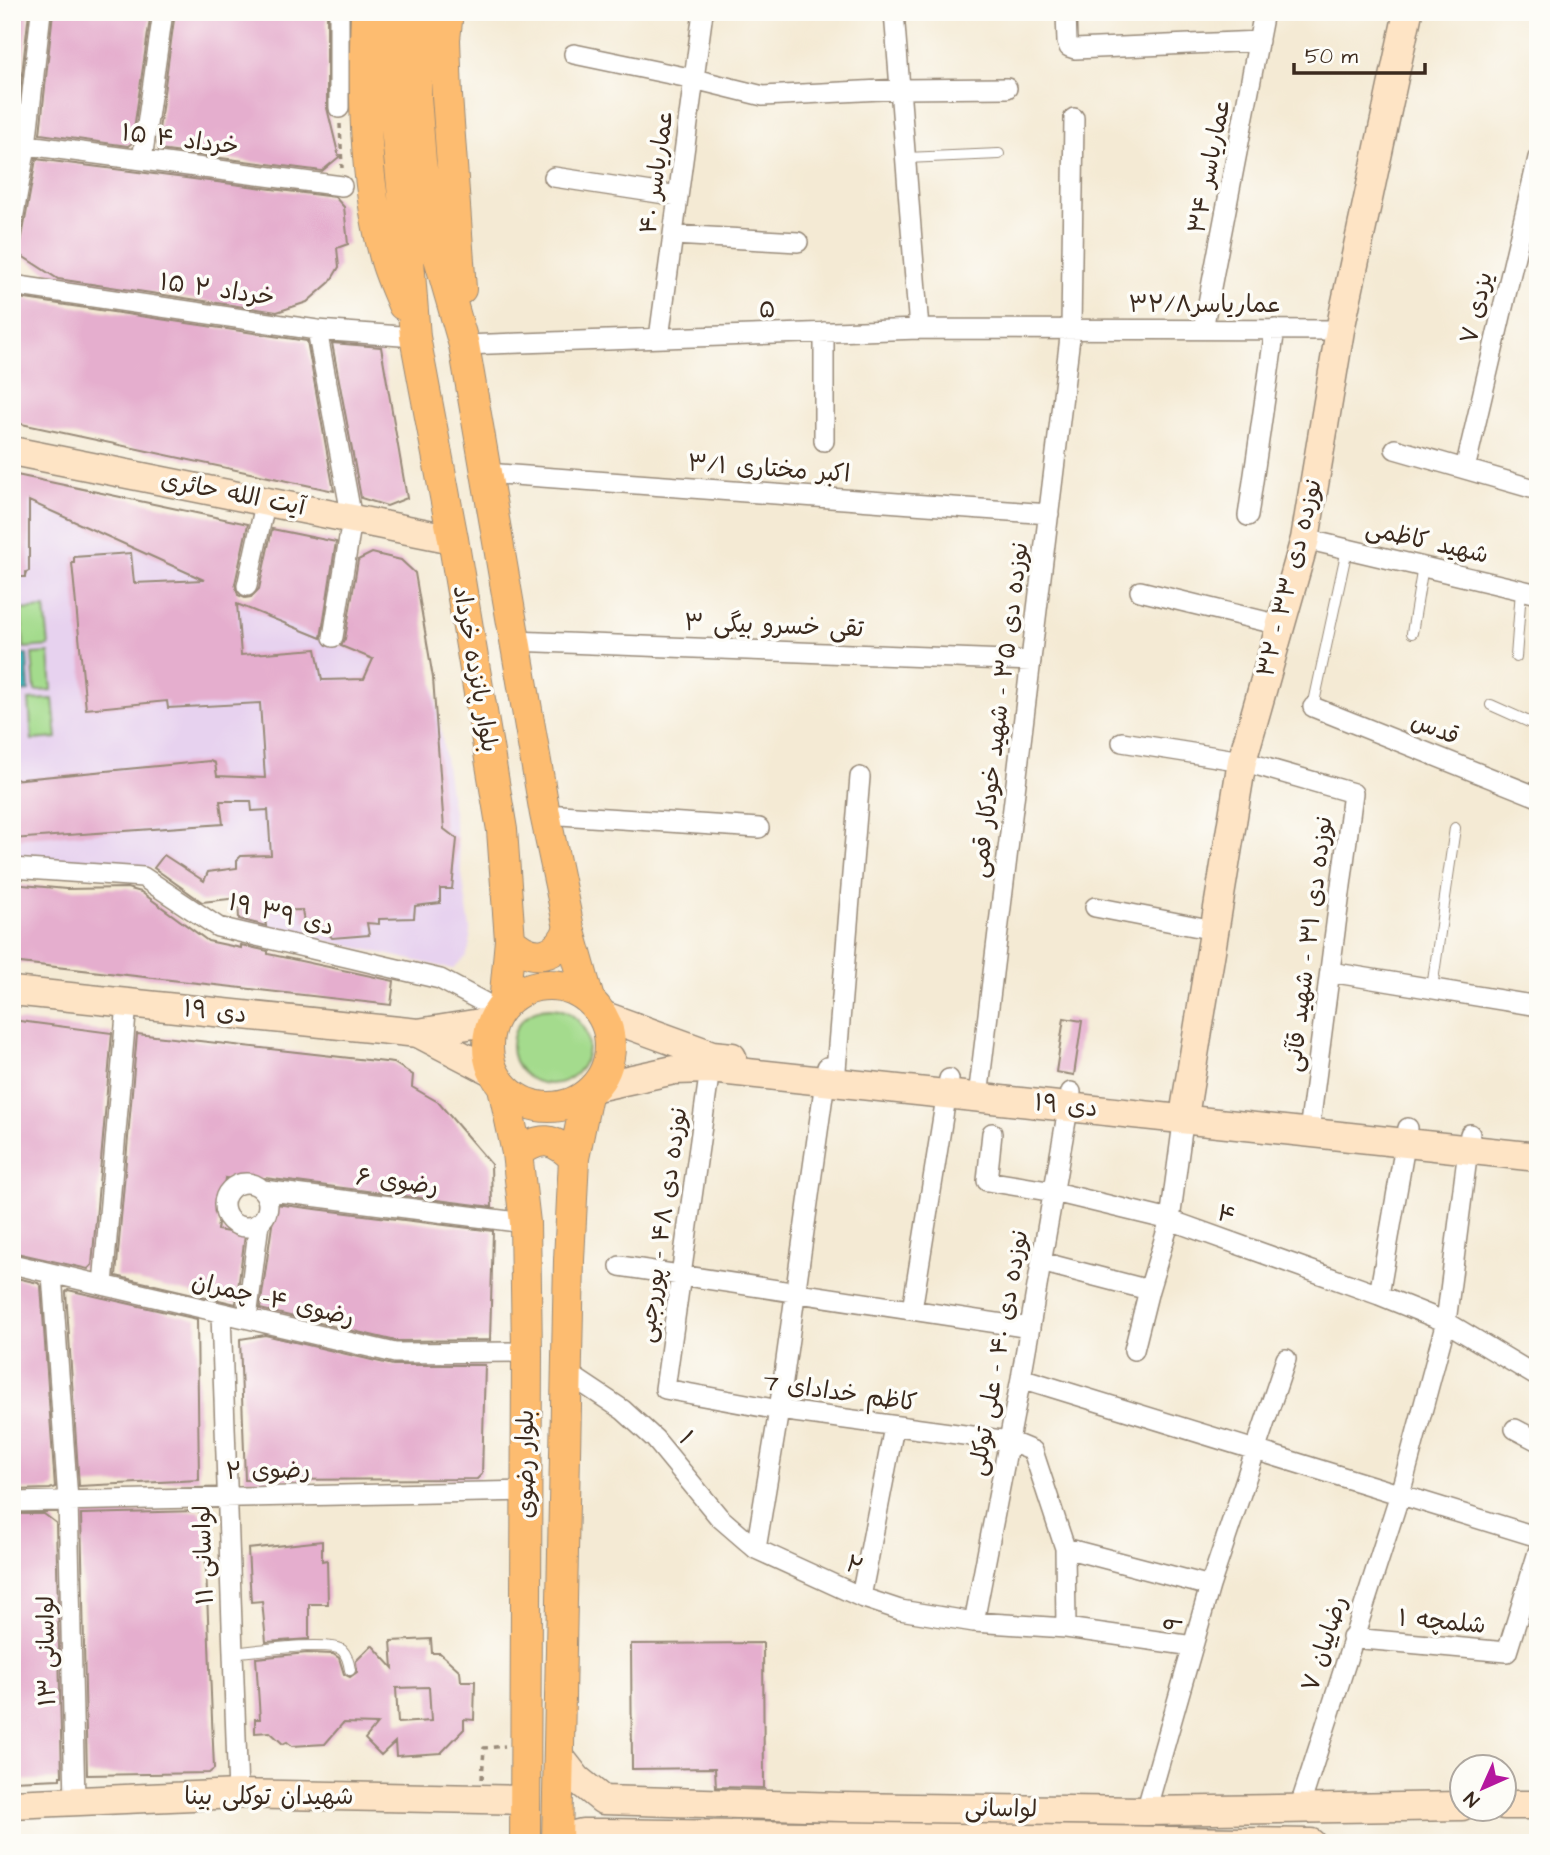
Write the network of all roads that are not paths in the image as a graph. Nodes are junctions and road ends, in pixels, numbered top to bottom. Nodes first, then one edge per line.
1 (41, 12) edge
2 (163, 12) edge
3 (339, 12) edge
4 (366, 12) edge
5 (394, 12) edge
6 (418, 12) edge
7 (449, 12) edge
8 (703, 12) edge
9 (894, 12) edge
10 (1066, 12) edge
11 (1264, 12) edge
12 (1408, 12) edge
13 (1259, 41) junction
14 (574, 54) dead end
15 (694, 79) junction
16 (1007, 88) dead end
17 (901, 89) junction
18 (339, 108) road end
19 (1074, 118) dead end
20 (19, 144) edge
21 (999, 154) dead end
22 (1538, 158) edge
23 (906, 159) junction
24 (142, 160) junction
25 (554, 177) dead end
26 (342, 186) road end
27 (678, 196) junction
28 (12, 225) edge
29 (419, 232) junction
30 (673, 235) junction
31 (798, 242) dead end
32 (12, 285) edge
33 (919, 329) junction
34 (1071, 329) junction
35 (1203, 329) junction
36 (1275, 329) junction
37 (317, 330) junction
38 (1340, 330) junction
39 (824, 332) junction
40 (415, 337) junction
41 (659, 338) junction
42 (464, 345) junction
43 (824, 441) dead end
44 (1395, 449) dead end
45 (12, 451) edge
46 (1465, 469) junction
47 (485, 473) junction
48 (1537, 489) edge
49 (266, 500) junction
50 (1049, 514) junction
51 (1248, 516) dead end
52 (352, 519) junction
53 (1305, 539) junction
54 (453, 540) junction
55 (1347, 549) junction
56 (1423, 566) junction
57 (247, 586) dead end
58 (1140, 591) dead end
59 (1530, 592) edge
60 (1280, 625) junction
61 (1412, 634) dead end
62 (332, 637) dead end
63 (514, 641) junction
64 (1516, 657) dead end
65 (1031, 661) junction
66 (1492, 705) dead end
67 (1313, 707) joint
68 (1538, 726) edge
69 (1122, 742) dead end
70 (1242, 761) junction
71 (860, 776) dead end
72 (1538, 797) edge
73 (545, 814) junction
74 (759, 828) dead end
75 (1455, 828) dead end
76 (12, 868) edge
77 (1094, 907) dead end
78 (569, 928) junction
79 (1214, 930) junction
80 (510, 940) junction
81 (1330, 972) junction
82 (1432, 988) junction
83 (12, 992) edge
84 (127, 1003) junction
85 (1538, 1006) edge
86 (596, 1007) junction
87 (499, 1012) junction
88 (418, 1033) junction
89 (710, 1069) junction
90 (831, 1074) junction
91 (498, 1079) junction
92 (947, 1086) junction
93 (979, 1090) junction
94 (592, 1091) junction
95 (1070, 1099) junction
96 (1185, 1111) junction
97 (1310, 1125) junction
98 (992, 1133) dead end
99 (1406, 1135) junction
100 (1538, 1141) edge
101 (1470, 1142) junction
102 (517, 1153) junction
103 (1538, 1157) edge
104 (574, 1158) junction
105 (262, 1189) junction
106 (1054, 1192) junction
107 (1170, 1220) junction
108 (260, 1223) junction
109 (525, 1223) junction
110 (1041, 1262) junction
111 (12, 1264) edge
112 (620, 1266) dead end
113 (52, 1274) junction
114 (681, 1275) junction
115 (103, 1285) junction
116 (1149, 1290) junction
117 (795, 1292) junction
118 (1380, 1295) junction
119 (912, 1310) junction
120 (222, 1314) junction
121 (247, 1318) junction
122 (1446, 1322) junction
123 (1030, 1328) junction
124 (1134, 1350) dead end
125 (527, 1352) junction
126 (1286, 1359) dead end
127 (566, 1372) junction
128 (1538, 1377) edge
129 (1021, 1378) junction
130 (665, 1389) joint
131 (779, 1410) junction
132 (894, 1426) junction
133 (1516, 1430) dead end
134 (1009, 1441) junction
135 (1538, 1441) edge
136 (1255, 1451) junction
137 (526, 1491) junction
138 (1400, 1494) junction
139 (227, 1496) junction
140 (68, 1500) junction
141 (12, 1502) edge
142 (1538, 1537) edge
143 (1065, 1548) junction
144 (756, 1549) junction
145 (1538, 1552) edge
146 (1210, 1586) junction
147 (861, 1597) junction
148 (974, 1622) junction
149 (1066, 1628) junction
150 (1352, 1638) junction
151 (1193, 1646) junction
152 (232, 1653) junction
153 (349, 1670) dead end
154 (559, 1756) junction
155 (238, 1794) junction
156 (525, 1800) junction
157 (603, 1800) junction
158 (75, 1801) junction
159 (12, 1804) edge
160 (1518, 1805) edge
161 (1538, 1805) edge
162 (1448, 1806) edge
163 (1299, 1809) junction
164 (1146, 1811) junction
165 (603, 1833) junction
166 (557, 1841) edge
167 (525, 1843) edge
168 (1311, 1843) edge

1 - 20 street
2 - 24 street
3 - 18 street
4 - 40 main road, بلوار پانزده خرداد
5 - 29 main road
6 - 29 main road
7 - 42 main road, بلوار پانزده خرداد
8 - 15 street, عماریاسر ۴۰
9 - 17 street
10 - 13 street
11 - 13 street, عماریاسر ۳۴
12 - 38 main road, ۳۲ - نوزده دی ۳۳
13 - 35 street, عماریاسر ۳۴
14 - 15 street
15 - 17 street
15 - 27 street, عماریاسر ۴۰
16 - 17 street
17 - 23 street
19 - 34 street, نوزده دی ۳۵ - شهید خودکار قمی
20 - 24 street, ۱۵ خرداد ۴
20 - 28 street
21 - 23 lane
22 - 46 street, یزدی ۷
23 - 33 street
24 - 26 street, ۱۵ خرداد ۴
25 - 27 street
27 - 30 street, عماریاسر ۴۰
29 - 40 main road, بلوار پانزده خرداد
29 - 42 main road, بلوار پانزده خرداد
30 - 31 street
30 - 41 street, عماریاسر ۴۰
32 - 37 street, ۱۵ خرداد ۲
33 - 34 street, ۵
33 - 39 street, ۵
34 - 35 street, عماریاسر۳۲/۸
34 - 50 street, نوزده دی ۳۵ - شهید خودکار قمی
35 - 36 street, عماریاسر۳۲/۸
36 - 38 street, عماریاسر۳۲/۸
36 - 51 street
37 - 40 street, ۱۵ خرداد ۲
37 - 52 street
38 - 53 main road, ۳۲ - نوزده دی ۳۳
39 - 41 street, ۵
39 - 43 street
40 - 54 main road, بلوار پانزده خرداد
41 - 42 street, ۵
42 - 47 main road, بلوار پانزده خرداد
44 - 46 street
45 - 49 main road, آیت الله حائری
46 - 48 street
47 - 50 street, ۳/۱ اکبر مختاری
47 - 63 main road, بلوار پانزده خرداد
49 - 52 main road, آیت الله حائری
49 - 57 street
50 - 65 street, نوزده دی ۳۵ - شهید خودکار قمی
52 - 54 main road, آیت الله حائری
52 - 62 street
53 - 55 street, شهید کاظمی
53 - 60 main road, ۳۲ - نوزده دی ۳۳
54 - 80 main road, بلوار پانزده خرداد
55 - 56 street, شهید کاظمی
55 - 67 lane
56 - 59 street, شهید کاظمی
56 - 61 lane
58 - 60 street
59 - 64 lane
60 - 70 main road, ۳۲ - نوزده دی ۳۳
63 - 65 street, ۳ تقی خسرو بیگی
63 - 73 main road, بلوار پانزده خرداد
65 - 93 street, نوزده دی ۳۵ - شهید خودکار قمی
66 - 68 lane
67 - 72 street, قدس
69 - 70 street
70 - 79 main road, ۳۲ - نوزده دی ۳۳
70 - 81 street, نوزده دی ۳۱ - شهید قآنی
71 - 90 street
73 - 74 street
73 - 78 main road, بلوار پانزده خرداد
75 - 82 lane
76 - 87 street, ۱۹ دی ۳۹
77 - 79 street
78 - 80 main road
78 - 86 main road, بلوار پانزده خرداد
79 - 96 main road, ۳۲ - نوزده دی ۳۳
80 - 87 main road, بلوار پانزده خرداد
81 - 82 street
81 - 97 street, نوزده دی ۳۱ - شهید قآنی
82 - 85 street
83 - 84 main road, ۱۹ دی
84 - 88 main road, ۱۹ دی
84 - 115 street
86 - 87 main road
86 - 90 main road, ۱۹ دی
86 - 94 main road
87 - 88 main road
87 - 91 main road
88 - 91 main road
89 - 90 main road, ۱۹ دی
89 - 94 main road, ۱۹ دی
89 - 114 street, نوزده دی ۴۸ - پوررجبی
90 - 92 main road, ۱۹ دی
90 - 117 street
91 - 94 main road
91 - 102 main road, بلوار رضوی
92 - 93 main road, ۱۹ دی
92 - 119 street
93 - 95 main road, ۱۹ دی
94 - 104 main road, بلوار رضوی
95 - 96 main road, ۱۹ دی
95 - 106 street, نوزده دی ۴۰ - علی توکلی
96 - 97 main road, ۱۹ دی
96 - 107 street
97 - 99 main road, ۱۹ دی
98 - 106 street, ۴
99 - 101 main road, ۱۹ دی
99 - 118 street
100 - 101 main road, ۱۹ دی
101 - 103 main road, ۱۹ دی
101 - 122 street, ۷ رضاییان
102 - 104 main road
102 - 109 main road, بلوار رضوی
104 - 127 main road, بلوار رضوی
105 - 108 street
105 - 108 street
105 - 109 street, رضوی ۶
106 - 107 street, ۴
106 - 110 street, نوزده دی ۴۰ - علی توکلی
107 - 116 street
107 - 118 street, ۴
108 - 121 street
109 - 125 main road, بلوار رضوی
110 - 116 street
110 - 123 street, نوزده دی ۴۰ - علی توکلی
111 - 113 street, رضوی ۴- چمران
112 - 114 street
113 - 115 street, رضوی ۴- چمران
113 - 140 street, لواسانی ۱۳
114 - 117 street
114 - 130 street, نوزده دی ۴۸ - پوررجبی
115 - 120 street, رضوی ۴- چمران
116 - 124 street
117 - 119 street
117 - 131 street
118 - 122 street
119 - 123 street
120 - 121 street, رضوی ۴- چمران
120 - 139 street, لواسانی ۱۱
121 - 125 street, رضوی ۴- چمران
122 - 128 street
122 - 138 street, ۷ رضاییان
123 - 129 street, نوزده دی ۴۰ - علی توکلی
125 - 137 main road, بلوار رضوی
126 - 136 street, ۹
127 - 144 street, ۱
127 - 154 main road, بلوار رضوی
129 - 134 street, نوزده دی ۴۰ - علی توکلی
129 - 136 street
130 - 131 street, 7 کاظم خدادای
131 - 132 street, 7 کاظم خدادای
131 - 144 street
132 - 134 street, 7 کاظم خدادای
132 - 147 street
133 - 135 street
134 - 143 street
134 - 148 street, نوزده دی ۴۰ - علی توکلی
136 - 138 street
136 - 146 street, ۹
137 - 139 street, رضوی ۲
137 - 156 main road, بلوار رضوی
138 - 142 street
138 - 150 street, ۷ رضاییان
139 - 140 street, رضوی ۲
139 - 152 street, لواسانی ۱۱
140 - 141 street, رضوی ۲
140 - 158 street, لواسانی ۱۳
143 - 146 street
143 - 149 street
144 - 147 street, ۲
145 - 150 street, ۱ شلمچه
146 - 151 street, ۹
147 - 148 street, ۲
148 - 149 street, ۲
149 - 151 street, ۲
150 - 163 street, ۷ رضاییان
151 - 164 street, ۹
152 - 153 lane
152 - 155 street, لواسانی ۱۱
154 - 157 main road
154 - 166 main road, بلوار رضوی
155 - 156 main road, شهیدان توکلی بینا
155 - 158 main road, شهیدان توکلی بینا
156 - 167 main road, بلوار رضوی
157 - 164 main road, لواسانی
157 - 165 main road
158 - 159 main road, شهیدان توکلی بینا
160 - 161 main road
162 - 163 main road, لواسانی
163 - 164 main road, لواسانی
165 - 166 main road, لواسانی
165 - 168 main road, لواسانی

